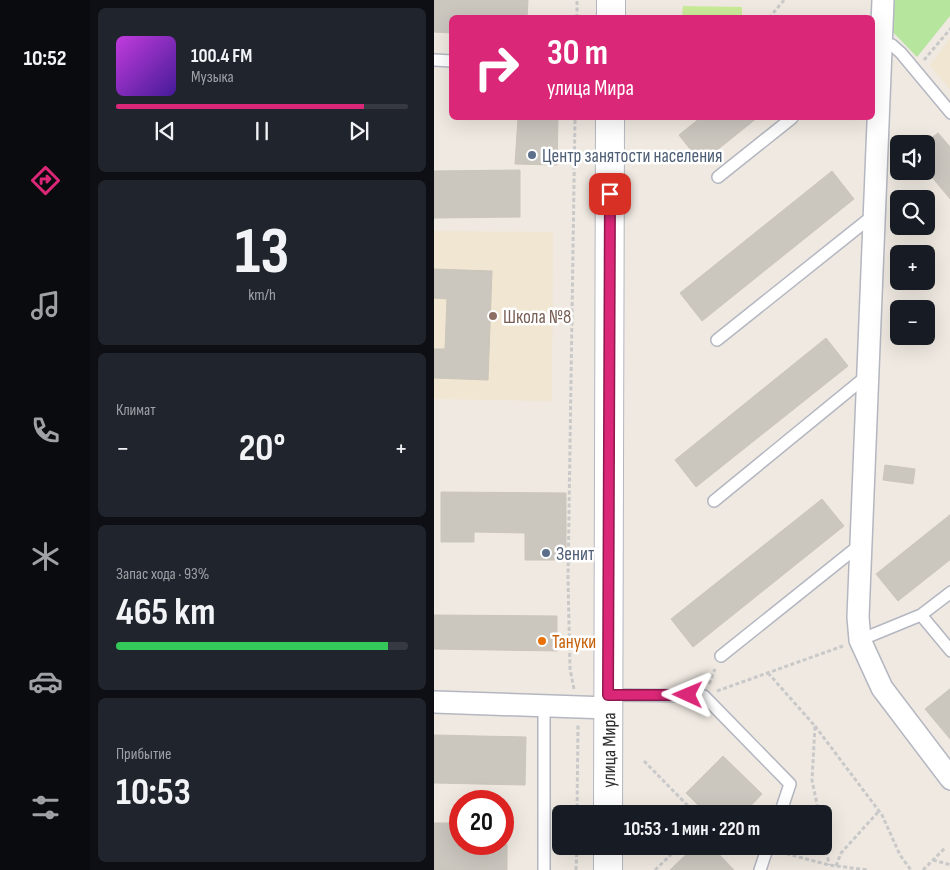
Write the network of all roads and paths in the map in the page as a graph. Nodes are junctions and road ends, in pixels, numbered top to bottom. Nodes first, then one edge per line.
1 (577, 0) edge
2 (611, 0) edge
3 (784, 0) edge
4 (883, 0) edge
5 (577, 15) edge
6 (611, 15) edge
7 (772, 15) edge
8 (950, 28) edge
9 (877, 49) edge
10 (434, 60) edge
11 (449, 61) edge
12 (916, 71) junction
13 (950, 113) edge
14 (575, 120) edge
15 (610, 120) edge
16 (789, 120) edge
17 (718, 177) dead end
18 (875, 214) junction
19 (717, 340) dead end
20 (868, 375) junction
21 (714, 501) dead end
22 (861, 544) junction
23 (950, 592) edge
24 (921, 615) junction
25 (860, 640) junction
26 (950, 650) edge
27 (721, 656) joint
28 (768, 673) junction
29 (704, 696) junction
30 (608, 701) junction
31 (434, 702) edge
32 (544, 706) junction
33 (578, 708) junction
34 (815, 726) junction
35 (644, 761) dead end
36 (950, 779) edge
37 (577, 805) edge
38 (608, 805) edge
39 (687, 805) edge
40 (783, 805) edge
41 (817, 805) edge
42 (879, 811) junction
43 (945, 848) dead end
44 (577, 855) edge
45 (608, 855) edge
46 (671, 855) edge
47 (765, 855) edge
48 (795, 855) edge
49 (828, 855) edge
50 (933, 860) junction
51 (830, 864) junction
52 (950, 864) edge
53 (836, 866) junction
54 (544, 870) edge
55 (576, 870) edge
56 (608, 870) edge
57 (655, 870) edge
58 (760, 870) edge
59 (868, 870) edge
60 (912, 870) edge
61 (923, 870) edge

1 - 5 path
2 - 6 main road
3 - 7 path
4 - 9 street
8 - 12 path
9 - 12 lane
9 - 18 street
10 - 11 lane
12 - 13 lane
14 - 33 path
15 - 30 main road, улица Мира
16 - 17 lane
18 - 19 lane
18 - 20 street
20 - 21 lane
20 - 22 street
22 - 25 street
22 - 27 lane
23 - 24 lane
24 - 25 lane
24 - 26 lane
25 - 28 path
25 - 36 street
27 - 29 path
28 - 29 path
28 - 34 path
29 - 30 lane
29 - 40 lane
30 - 33 street
30 - 38 main road, улица Мира
31 - 32 street
32 - 33 street
32 - 54 lane
33 - 37 path
34 - 41 path
34 - 42 path
35 - 39 path
42 - 53 path
42 - 60 path
43 - 50 path
44 - 55 path
45 - 56 main road
46 - 57 path
47 - 58 lane
48 - 51 path
49 - 51 path
50 - 52 path
50 - 61 path
51 - 53 path
53 - 59 path

